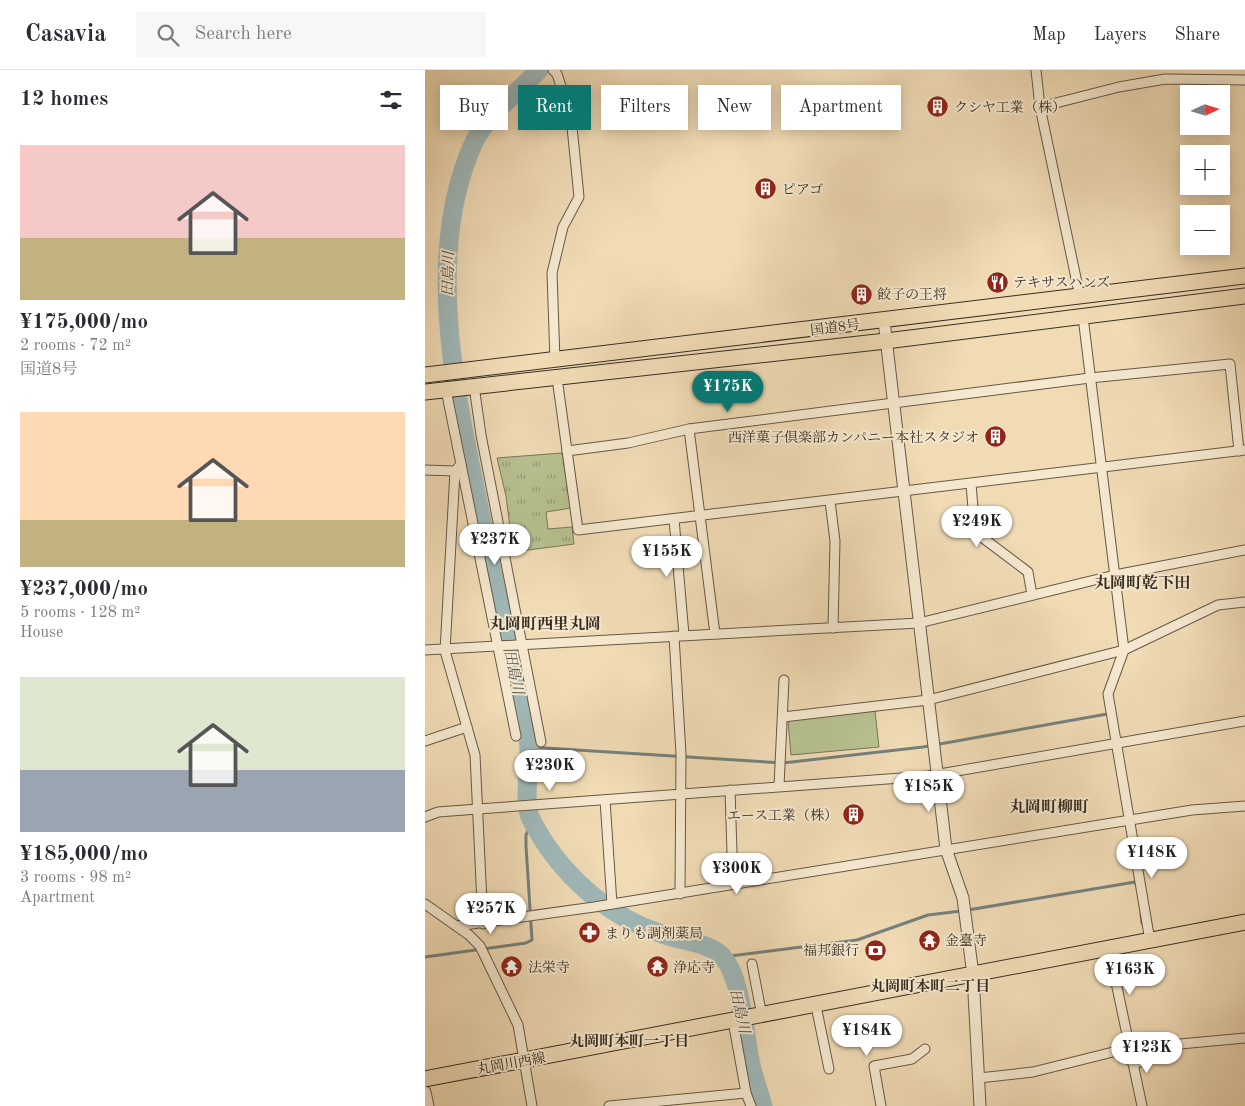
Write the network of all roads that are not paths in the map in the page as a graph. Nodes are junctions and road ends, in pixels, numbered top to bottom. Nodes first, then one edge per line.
1 (553, 70) edge
2 (1036, 70) edge
3 (1245, 80) edge
4 (1040, 107) junction
5 (1245, 276) edge
6 (1245, 296) edge
7 (1080, 297) junction
8 (1083, 317) junction
9 (884, 321) junction
10 (886, 341) junction
11 (555, 360) junction
12 (425, 374) edge
13 (557, 378) junction
14 (1090, 378) junction
15 (472, 386) junction
16 (449, 389) junction
17 (425, 392) edge
18 (894, 405) junction
19 (689, 429) junction
20 (1242, 450) edge
21 (567, 451) junction
22 (461, 464) junction
23 (1102, 468) junction
24 (425, 470) edge
25 (455, 471) junction
26 (971, 484) junction
27 (904, 492) junction
28 (830, 501) junction
29 (700, 516) junction
30 (674, 519) junction
31 (1245, 550) edge
32 (1115, 575) junction
33 (1032, 595) junction
34 (1245, 602) edge
35 (919, 623) junction
36 (833, 628) junction
37 (715, 634) junction
38 (684, 635) junction
39 (674, 636) junction
40 (523, 645) junction
41 (498, 647) junction
42 (425, 650) edge
43 (1124, 650) junction
44 (445, 651) junction
45 (784, 680) dead end
46 (928, 700) junction
47 (783, 717) junction
48 (1245, 721) edge
49 (467, 727) junction
50 (517, 736) dead end
51 (425, 741) edge
52 (541, 742) dead end
53 (1117, 742) junction
54 (937, 774) junction
55 (779, 786) junction
56 (730, 790) junction
57 (682, 794) junction
58 (605, 800) junction
59 (1245, 806) edge
60 (478, 809) junction
61 (425, 817) edge
62 (1131, 820) junction
63 (946, 850) junction
64 (733, 884) junction
65 (680, 894) junction
66 (425, 904) edge
67 (612, 904) junction
68 (1245, 922) edge
69 (483, 924) junction
70 (457, 926) junction
71 (1150, 940) junction
72 (1109, 949) junction
73 (752, 964) dead end
74 (973, 975) junction
75 (816, 1006) junction
76 (762, 1016) junction
77 (733, 1021) junction
78 (1245, 1038) edge
79 (1129, 1048) junction
80 (925, 1049) dead end
81 (525, 1061) junction
82 (1133, 1064) junction
83 (829, 1069) dead end
84 (979, 1078) junction
85 (425, 1079) edge
86 (425, 1092) edge
87 (746, 1094) junction
88 (428, 1106) edge
89 (532, 1106) edge
90 (609, 1106) edge
91 (751, 1106) edge
92 (881, 1106) edge
93 (980, 1106) edge
94 (1142, 1106) edge

1 - 11 street
2 - 4 street
3 - 4 street
4 - 7 street
5 - 7 main road, 国道8号
6 - 8 main road, 国道8号
7 - 9 main road, 国道8号
8 - 10 main road, 国道8号
8 - 14 street
9 - 10 street
9 - 11 main road, 国道8号
10 - 13 main road, 国道8号
10 - 18 street
11 - 12 main road, 国道8号
13 - 15 main road, 国道8号
13 - 21 street
14 - 18 street
14 - 20 street
14 - 23 street
15 - 16 main road, 国道8号
15 - 40 street
16 - 17 main road, 国道8号
16 - 22 street
18 - 19 street
18 - 27 street
19 - 21 street
19 - 29 street
20 - 23 street
21 - 30 street
22 - 25 street
22 - 41 street
23 - 26 street
23 - 32 street
24 - 25 street
25 - 44 street
26 - 27 street
26 - 33 street
27 - 28 street
27 - 35 street
28 - 29 street
28 - 36 street
29 - 30 street
29 - 37 street
30 - 38 street
31 - 32 street
32 - 33 street
32 - 43 street
33 - 35 street
34 - 43 street
35 - 36 street
35 - 46 street
36 - 37 street
37 - 38 street
38 - 39 street
39 - 40 street
39 - 57 street
40 - 41 street
40 - 52 street
41 - 44 street
41 - 50 street
42 - 44 street
43 - 46 street
43 - 53 street
44 - 49 street
45 - 47 street
46 - 47 street
46 - 54 street
47 - 55 street
48 - 53 street
49 - 51 street
49 - 60 street
53 - 54 street
53 - 62 street
54 - 55 street
54 - 63 street
55 - 56 street
56 - 57 street
56 - 64 street
57 - 58 street
57 - 65 street
58 - 60 street
58 - 67 street
59 - 62 street
60 - 61 street
60 - 69 street
62 - 63 street
62 - 71 street
63 - 64 street
63 - 74 street
64 - 65 street
65 - 67 street
66 - 70 street
67 - 69 street
68 - 71 main road, 丸岡川西線
69 - 70 street
70 - 81 street
71 - 72 main road, 丸岡川西線
72 - 74 main road, 丸岡川西線
72 - 79 street
73 - 76 street
74 - 75 main road, 丸岡川西線
74 - 84 street
75 - 76 main road, 丸岡川西線
75 - 83 street
76 - 77 main road, 丸岡川西線
77 - 81 main road, 丸岡川西線
77 - 87 street
78 - 82 street
79 - 82 street
79 - 84 street
80 - 92 street
81 - 85 main road, 丸岡川西線
81 - 89 street
82 - 94 street
84 - 93 street
86 - 88 street
87 - 90 street
87 - 91 street

